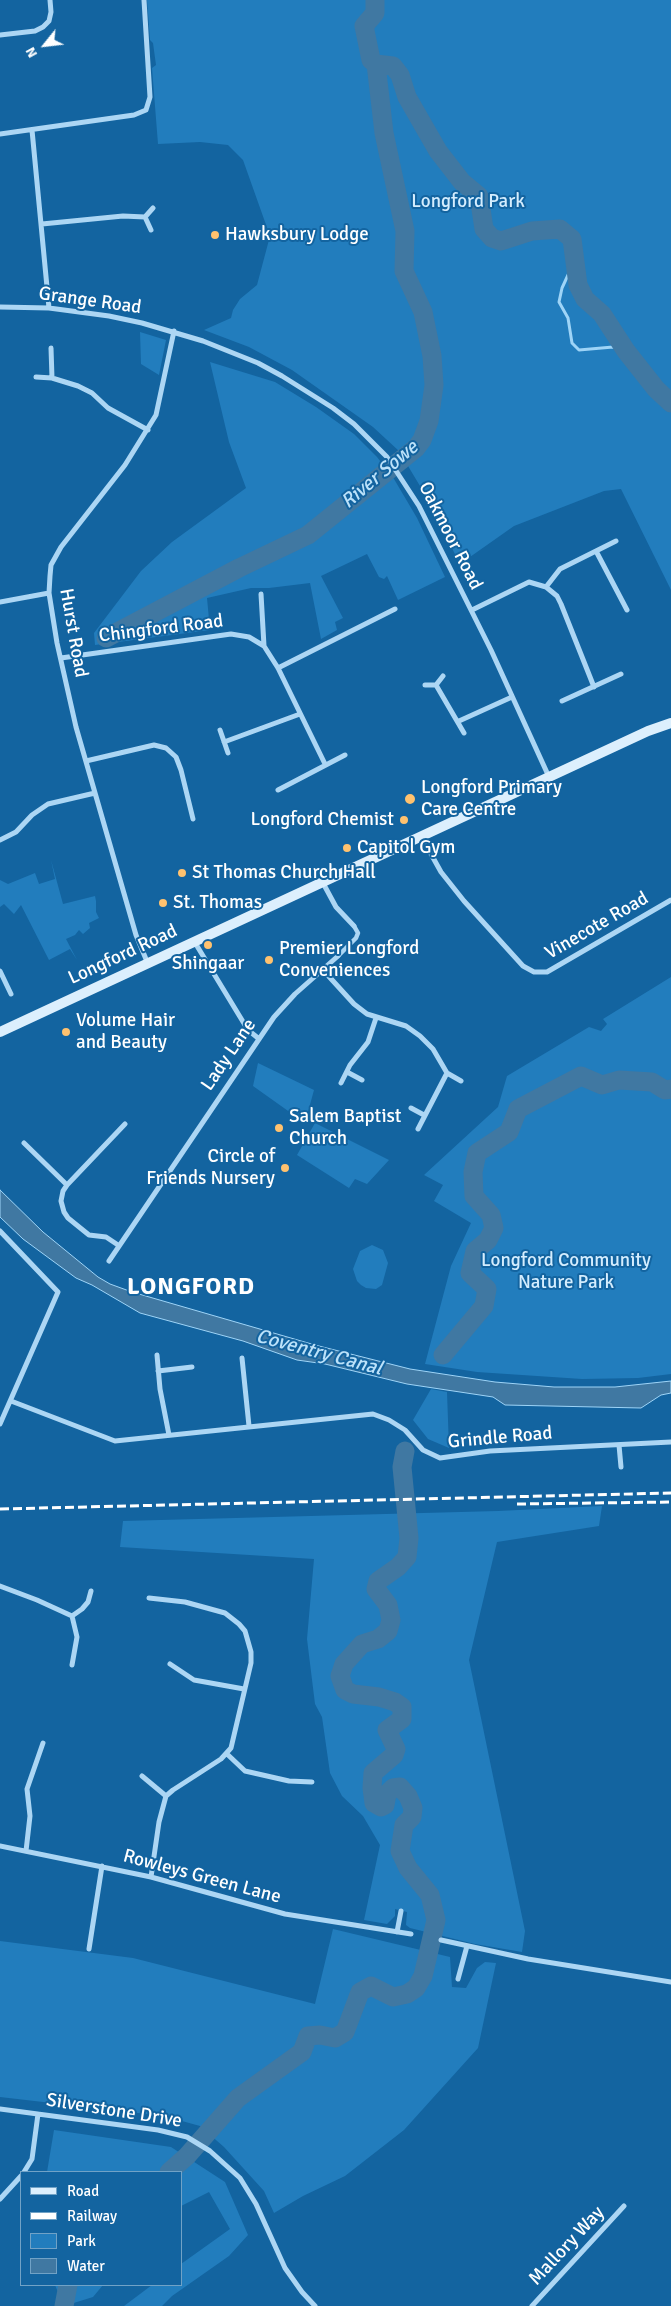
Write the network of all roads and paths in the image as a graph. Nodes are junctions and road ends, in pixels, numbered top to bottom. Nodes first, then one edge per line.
1 (50, 0) edge
2 (144, 0) edge
3 (0, 36) edge
4 (32, 130) junction
5 (0, 134) edge
6 (153, 208) dead end
7 (145, 217) junction
8 (42, 224) junction
9 (151, 230) dead end
10 (0, 307) edge
11 (49, 308) junction
12 (174, 331) junction
13 (51, 348) dead end
14 (36, 377) dead end
15 (52, 378) junction
16 (148, 430) junction
17 (616, 542) dead end
18 (596, 551) junction
19 (546, 587) junction
20 (49, 593) junction
21 (261, 594) dead end
22 (0, 602) edge
23 (395, 609) dead end
24 (472, 610) junction
25 (627, 610) dead end
26 (264, 646) junction
27 (61, 658) junction
28 (278, 668) junction
29 (621, 674) dead end
30 (444, 676) dead end
31 (425, 684) dead end
32 (436, 685) junction
33 (594, 688) junction
34 (512, 697) junction
35 (562, 701) dead end
36 (300, 714) junction
37 (459, 721) junction
38 (671, 723) edge
39 (220, 730) dead end
40 (464, 733) dead end
41 (224, 742) junction
42 (228, 753) dead end
43 (345, 755) dead end
44 (86, 761) junction
45 (326, 764) junction
46 (549, 778) junction
47 (278, 790) dead end
48 (95, 793) junction
49 (193, 819) dead end
50 (421, 836) junction
51 (0, 840) edge
52 (323, 883) junction
53 (671, 900) edge
54 (354, 926) joint
55 (194, 941) junction
56 (338, 956) joint
57 (148, 964) junction
58 (323, 970) junction
59 (0, 972) edge
60 (11, 994) dead end
61 (376, 1018) junction
62 (0, 1032) edge
63 (258, 1038) junction
64 (347, 1072) junction
65 (448, 1072) junction
66 (362, 1080) dead end
67 (461, 1082) dead end
68 (341, 1083) dead end
69 (410, 1108) dead end
70 (424, 1115) junction
71 (125, 1124) dead end
72 (418, 1129) dead end
73 (24, 1143) dead end
74 (67, 1186) junction
75 (0, 1231) edge
76 (118, 1245) junction
77 (109, 1261) dead end
78 (157, 1355) dead end
79 (242, 1358) dead end
80 (192, 1367) dead end
81 (158, 1371) junction
82 (11, 1401) junction
83 (0, 1424) edge
84 (249, 1426) junction
85 (169, 1435) junction
86 (671, 1442) edge
87 (619, 1445) junction
88 (621, 1467) dead end
89 (0, 1586) edge
90 (91, 1591) dead end
91 (149, 1598) dead end
92 (72, 1616) junction
93 (170, 1664) dead end
94 (72, 1665) dead end
95 (244, 1689) junction
96 (43, 1743) dead end
97 (227, 1754) junction
98 (142, 1776) dead end
99 (312, 1782) dead end
100 (166, 1796) junction
101 (0, 1846) edge
102 (26, 1851) junction
103 (102, 1866) junction
104 (151, 1877) junction
105 (401, 1911) dead end
106 (397, 1932) junction
107 (411, 1934) dead end
108 (441, 1940) dead end
109 (468, 1946) junction
110 (89, 1949) dead end
111 (458, 1979) dead end
112 (671, 1982) edge
113 (0, 2109) edge
114 (38, 2114) junction
115 (25, 2171) edge
116 (20, 2177) edge
117 (0, 2199) edge
118 (624, 2206) dead end
119 (315, 2306) edge
120 (532, 2306) edge

1 - 3 street
2 - 4 street
4 - 5 street
4 - 8 street
6 - 7 street
7 - 8 street
7 - 9 street
8 - 11 street
10 - 11 street, Grange Road
11 - 12 street, Grange Road
12 - 16 street, Hurst Road
12 - 24 street, Oakmoor Road
13 - 15 street
14 - 15 street
15 - 16 street
16 - 20 street, Hurst Road
17 - 18 street
18 - 19 street
18 - 25 street
19 - 24 street
19 - 33 street
20 - 22 street
20 - 27 street, Hurst Road
21 - 26 street
23 - 28 street
24 - 34 street, Oakmoor Road
26 - 27 street, Chingford Road
26 - 28 street
27 - 44 street, Hurst Road
28 - 36 street
29 - 33 street
30 - 32 street
31 - 32 street
32 - 37 street
33 - 35 street
34 - 37 street
34 - 46 street, Oakmoor Road
36 - 41 street
36 - 45 street
37 - 40 street
38 - 46 main road, Longford Road
39 - 41 street
41 - 42 street
43 - 45 street
44 - 48 street, Hurst Road
44 - 49 street
45 - 47 street
46 - 50 main road, Longford Road
48 - 51 street
48 - 57 street, Hurst Road
50 - 52 main road, Longford Road
50 - 53 street, Vinecote Road
52 - 54 street, Lady Lane
52 - 55 main road, Longford Road
54 - 56 street, Lady Lane
55 - 57 main road, Longford Road
55 - 63 street
56 - 58 street, Lady Lane
57 - 62 main road, Longford Road
58 - 61 street
58 - 63 street, Lady Lane
59 - 60 street
61 - 64 street
61 - 65 street
63 - 76 street, Lady Lane
64 - 66 street
64 - 68 street
65 - 67 street
65 - 70 street
69 - 70 street
70 - 72 street
71 - 74 street
73 - 74 street
74 - 76 street
75 - 82 street
76 - 77 street, Lady Lane
78 - 81 street
79 - 84 street
80 - 81 street
81 - 85 street
82 - 83 street
82 - 85 street, Grindle Road
84 - 85 street, Grindle Road
84 - 87 street, Grindle Road
86 - 87 street, Grindle Road
87 - 88 street
89 - 92 street
90 - 92 street
91 - 95 street
92 - 94 street
93 - 95 street
95 - 97 street
96 - 102 street
97 - 99 street
97 - 100 street
98 - 100 street
100 - 104 street
101 - 102 street, Rowleys Green Lane
102 - 103 street, Rowleys Green Lane
103 - 104 street, Rowleys Green Lane
103 - 110 street
104 - 106 street, Rowleys Green Lane
105 - 106 street
106 - 107 street, Rowleys Green Lane
108 - 109 street
109 - 111 street
109 - 112 street
113 - 114 street, Silverstone Drive
114 - 115 street
114 - 119 street, Silverstone Drive
116 - 117 street
118 - 120 street, Mallory Way

